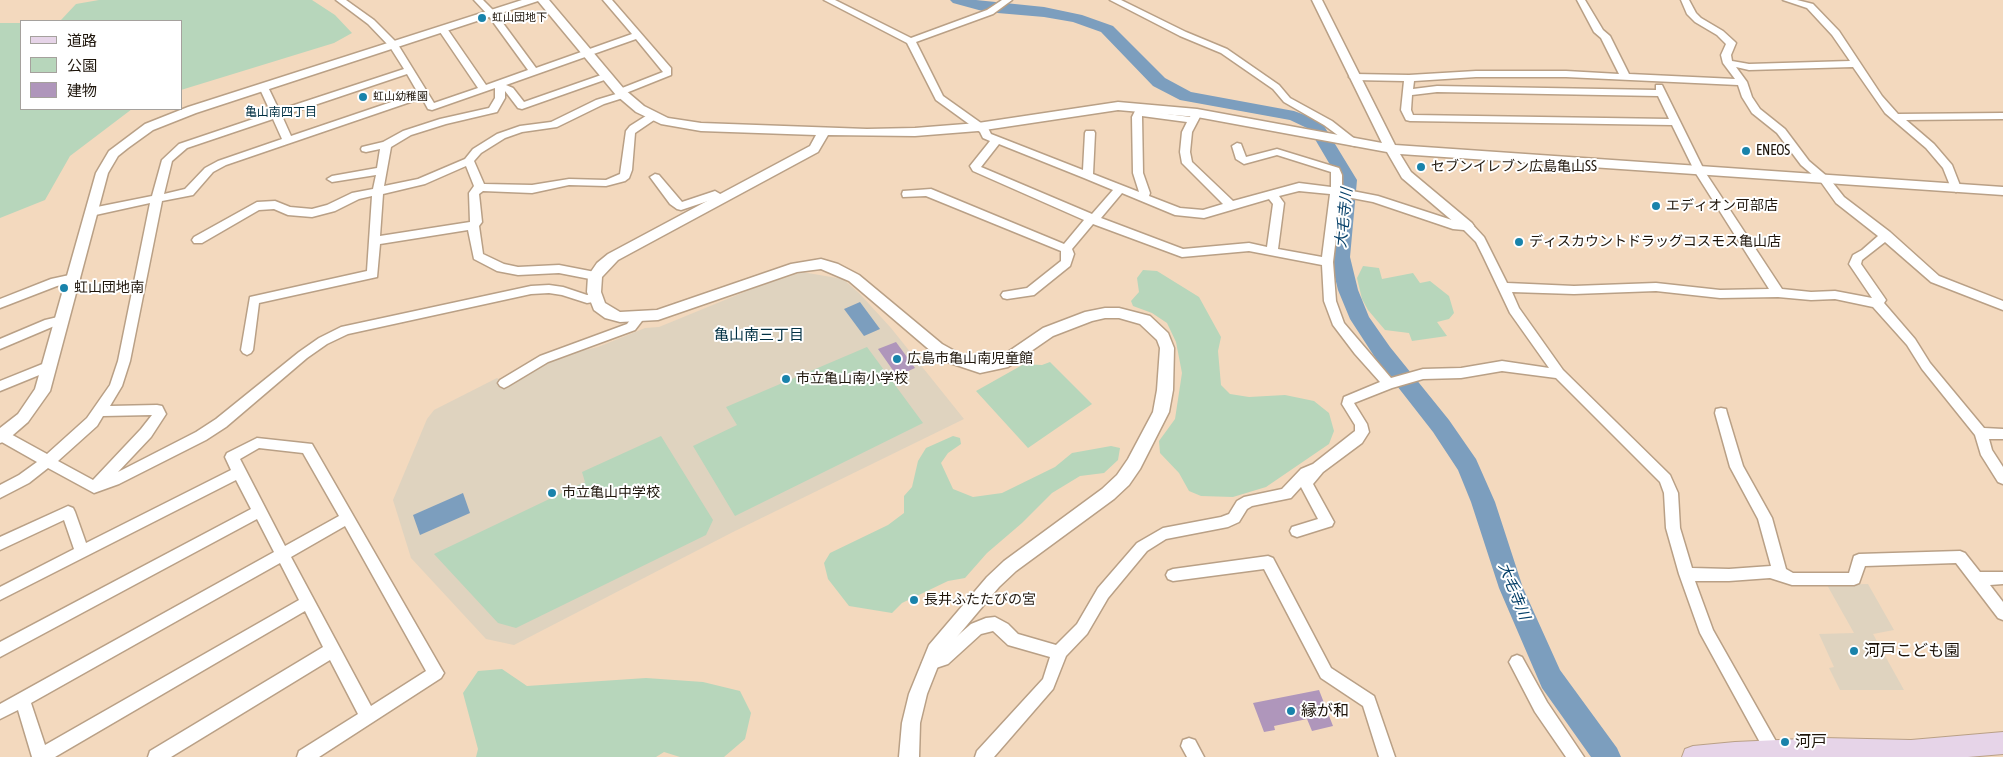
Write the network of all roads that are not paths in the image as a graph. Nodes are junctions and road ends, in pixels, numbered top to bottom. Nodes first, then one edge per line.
1 (478, 0) edge
2 (533, 0) edge
3 (543, 0) edge
4 (607, 0) edge
5 (828, 0) edge
6 (1008, 0) edge
7 (1114, 0) edge
8 (1317, 0) edge
9 (1581, 0) edge
10 (1685, 0) edge
11 (1786, 0) edge
12 (345, 1) edge
13 (490, 14) junction
14 (443, 29) junction
15 (638, 35) junction
16 (911, 41) junction
17 (394, 45) junction
18 (588, 53) junction
19 (1728, 63) junction
20 (1857, 64) junction
21 (409, 70) junction
22 (534, 72) junction
23 (607, 76) junction
24 (1354, 76) junction
25 (1625, 76) junction
26 (1409, 78) junction
27 (1655, 78) junction
28 (1742, 82) junction
29 (501, 85) junction
30 (264, 87) junction
31 (484, 89) junction
32 (621, 93) junction
33 (1408, 93) junction
34 (1662, 93) junction
35 (424, 94) junction
36 (1141, 110) junction
37 (276, 114) junction
38 (653, 116) junction
39 (1195, 116) junction
40 (2003, 116) edge
41 (1897, 117) junction
42 (1676, 122) junction
43 (978, 127) junction
44 (823, 131) junction
45 (1090, 133) dead end
46 (288, 140) junction
47 (996, 141) junction
48 (1351, 142) junction
49 (386, 145) junction
50 (1237, 146) dead end
51 (366, 149) dead end
52 (1391, 149) junction
53 (469, 161) junction
54 (381, 171) junction
55 (1700, 172) junction
56 (1088, 176) junction
57 (655, 177) dead end
58 (332, 179) dead end
59 (1825, 180) junction
60 (480, 187) junction
61 (1956, 188) junction
62 (1120, 189) junction
63 (2003, 191) edge
64 (378, 192) junction
65 (1340, 192) junction
66 (908, 194) dead end
67 (1271, 194) junction
68 (157, 198) junction
69 (722, 198) junction
70 (1143, 198) junction
71 (1231, 205) junction
72 (91, 212) junction
73 (1094, 219) junction
74 (473, 225) junction
75 (1466, 226) junction
76 (1886, 236) junction
77 (198, 240) dead end
78 (374, 241) junction
79 (1066, 249) junction
80 (1272, 252) junction
81 (1327, 262) junction
82 (596, 276) junction
83 (74, 278) junction
84 (1504, 287) junction
85 (1778, 293) junction
86 (1007, 295) dead end
87 (595, 298) junction
88 (1878, 303) junction
89 (0, 304) edge
90 (2003, 306) edge
91 (639, 318) junction
92 (62, 320) junction
93 (0, 344) edge
94 (247, 350) dead end
95 (50, 366) junction
96 (1559, 373) junction
97 (504, 383) dead end
98 (1391, 383) junction
99 (0, 386) edge
100 (99, 411) junction
101 (1721, 413) dead end
102 (1981, 433) junction
103 (2003, 434) edge
104 (1, 436) edge
105 (48, 461) junction
106 (1318, 468) junction
107 (239, 472) junction
108 (2003, 478) edge
109 (94, 487) junction
110 (0, 492) edge
111 (260, 511) junction
112 (347, 518) junction
113 (1297, 531) dead end
114 (0, 544) edge
115 (82, 552) junction
116 (283, 554) junction
117 (1686, 574) junction
118 (1780, 574) junction
119 (1173, 575) dead end
120 (2003, 578) edge
121 (1976, 579) junction
122 (0, 594) edge
123 (308, 602) junction
124 (2003, 613) edge
125 (0, 650) edge
126 (332, 650) junction
127 (1059, 654) junction
128 (1517, 662) dead end
129 (930, 663) junction
130 (22, 700) junction
131 (0, 712) edge
132 (368, 717) junction
133 (2003, 743) edge
134 (1825, 753) edge
135 (1764, 755) edge
136 (41, 757) edge
137 (156, 757) edge
138 (305, 757) edge
139 (909, 757) edge
140 (983, 757) edge
141 (1387, 757) edge
142 (1576, 757) edge
143 (1692, 757) edge

1 - 13 street
2 - 13 street
3 - 18 street
4 - 15 street
5 - 16 street
6 - 16 street
7 - 48 street
8 - 24 street
9 - 25 street
10 - 19 street
11 - 20 street
12 - 17 street
13 - 14 street
13 - 22 street
14 - 17 street
14 - 31 street
15 - 18 street
15 - 32 street
16 - 43 street
17 - 21 street
17 - 30 street
18 - 22 street
18 - 23 street
19 - 20 street
19 - 28 street
20 - 41 street
21 - 35 street
21 - 37 street
22 - 29 street
23 - 29 street
23 - 32 street
24 - 26 street
24 - 52 street
25 - 26 street
25 - 27 street
26 - 33 street
27 - 28 street
27 - 34 street
28 - 59 street
29 - 31 street
29 - 49 street
30 - 37 street
30 - 72 street
31 - 35 street
32 - 38 street
32 - 53 street
33 - 34 street
33 - 42 street
34 - 42 street
35 - 46 street
36 - 39 street
36 - 43 street
36 - 70 street
37 - 46 street
37 - 68 street
38 - 44 street
38 - 60 street
39 - 48 street
39 - 71 street
40 - 41 street
41 - 61 street
42 - 55 street
43 - 44 street
43 - 47 street
44 - 69 street
45 - 56 street
46 - 68 street
47 - 56 street
47 - 73 street
48 - 52 street
49 - 51 street
49 - 54 street
50 - 65 street
52 - 55 street
52 - 75 street
53 - 60 street
53 - 64 street
54 - 58 street
54 - 64 street
55 - 59 street
55 - 85 street
56 - 62 street
57 - 69 street
59 - 61 street
59 - 76 street
60 - 74 street
61 - 63 street
62 - 70 street
62 - 73 street
64 - 77 street
64 - 78 street
65 - 67 street
65 - 75 street
65 - 81 street
66 - 79 street
67 - 71 street
67 - 80 street
68 - 72 street
68 - 100 street
69 - 82 street
70 - 71 street
72 - 83 street
73 - 79 street
73 - 80 street
74 - 78 street
74 - 82 street
75 - 84 street
76 - 88 street
76 - 90 street
78 - 94 street
79 - 86 street
80 - 81 street
81 - 98 street
82 - 87 street
83 - 89 street
83 - 92 street
84 - 85 street
84 - 96 street
85 - 88 street
87 - 91 street
87 - 109 street
88 - 102 street
91 - 97 street
91 - 129 street
92 - 93 street
92 - 95 street
95 - 99 street
95 - 104 street
96 - 98 street
96 - 117 street
98 - 106 street
100 - 105 street
100 - 109 street
101 - 118 street
102 - 103 street
102 - 108 street
104 - 105 street
105 - 109 street
105 - 110 street
106 - 113 street
106 - 127 street
107 - 111 street
107 - 112 street
107 - 115 street
111 - 116 street
111 - 125 street
112 - 116 street
112 - 132 street
114 - 115 street
115 - 122 street
116 - 123 street
116 - 130 street
117 - 118 street
117 - 135 street
118 - 121 street
119 - 141 street
120 - 121 street
121 - 124 street
123 - 126 street
123 - 136 street
126 - 132 street
126 - 137 street
127 - 129 street
127 - 140 street
128 - 142 street
129 - 139 street
130 - 131 street
130 - 136 street
132 - 138 street
133 - 134 main road
134 - 135 main road
135 - 143 main road

